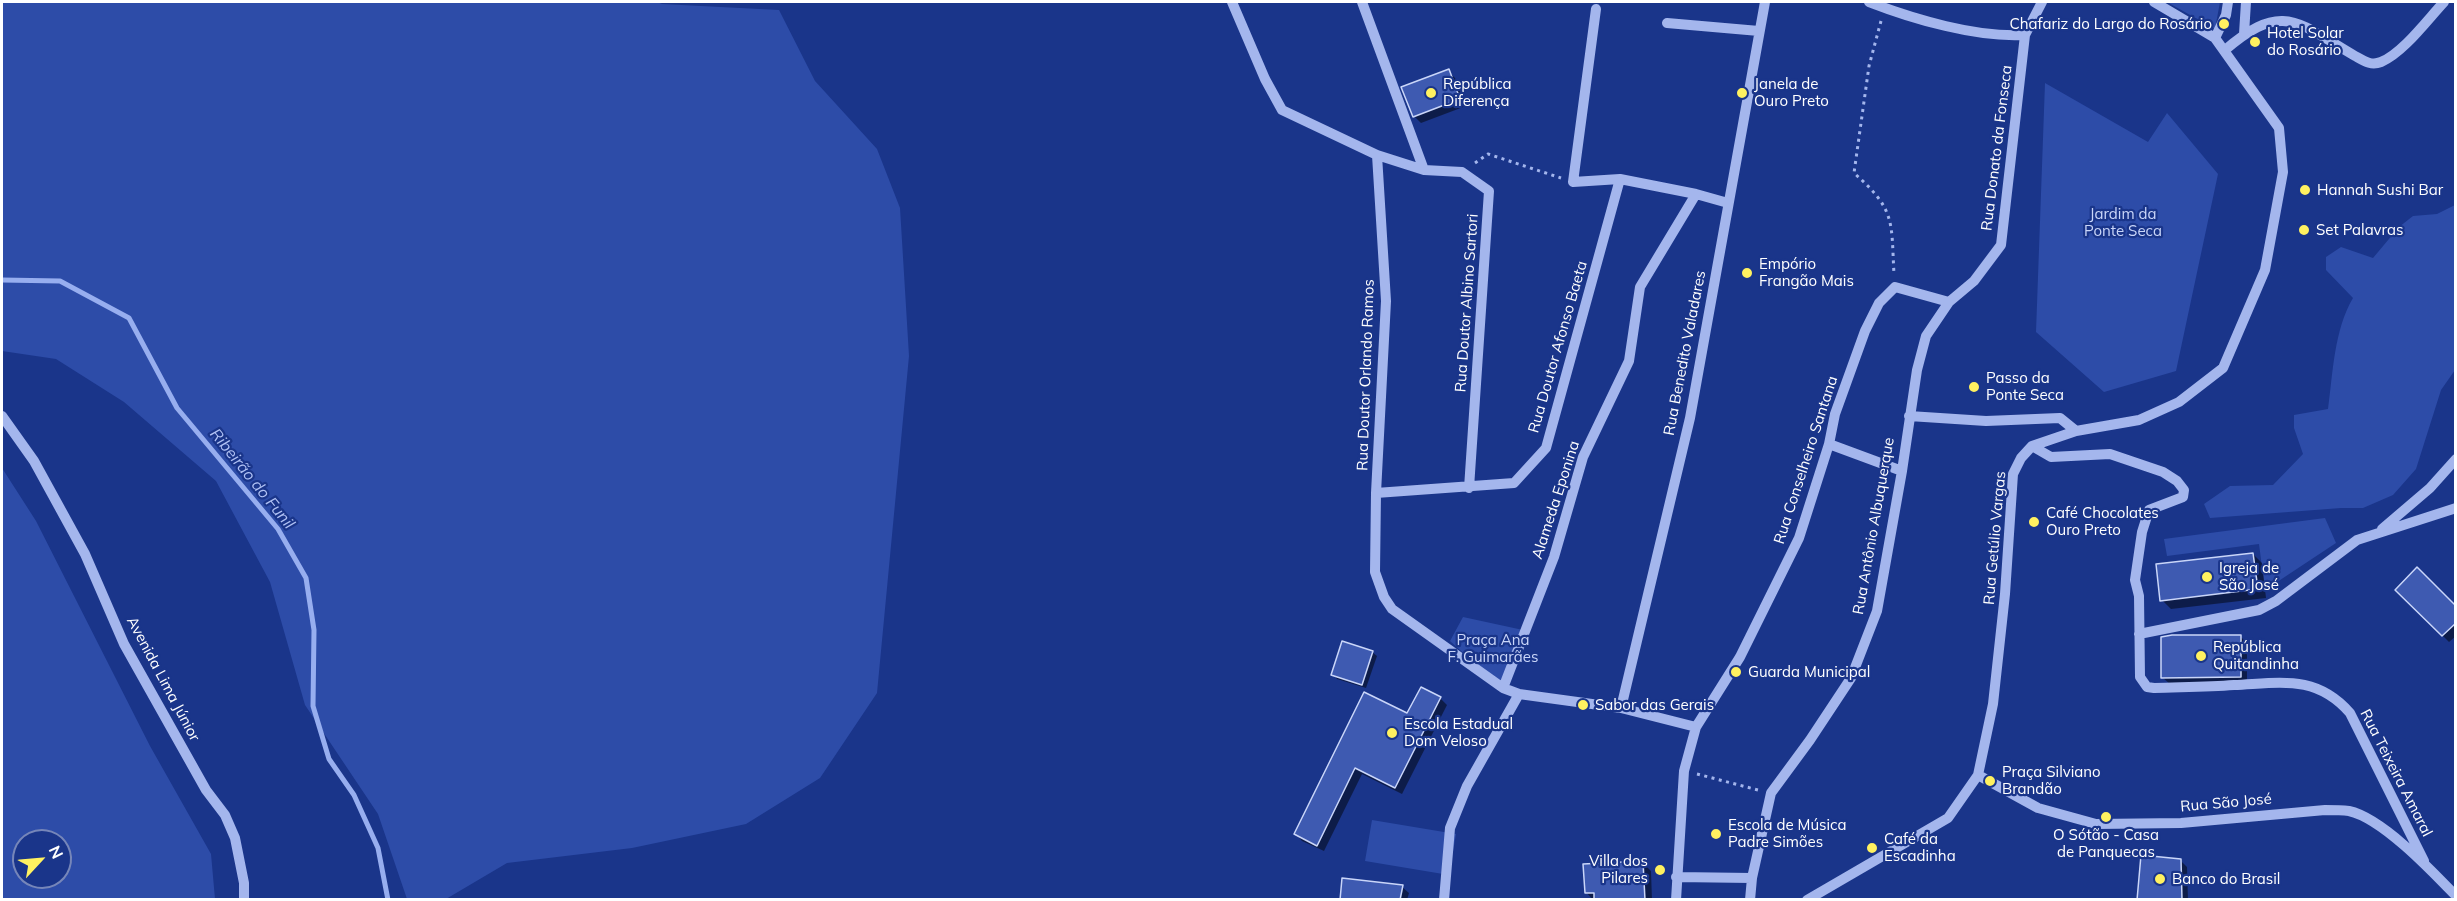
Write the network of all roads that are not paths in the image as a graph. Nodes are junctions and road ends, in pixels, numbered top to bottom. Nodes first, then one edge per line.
1 (1232, 2) edge
2 (1362, 2) edge
3 (1765, 2) edge
4 (1869, 2) edge
5 (2042, 2) edge
6 (2154, 2) edge
7 (2228, 2) edge
8 (2246, 2) edge
9 (2444, 2) edge
10 (1596, 9) dead end
11 (1667, 23) dead end
12 (1759, 31) junction
13 (2244, 34) junction
14 (2025, 35) junction
15 (2215, 38) junction
16 (2225, 50) junction
17 (1377, 155) junction
18 (1424, 170) junction
19 (1620, 179) junction
20 (1696, 194) junction
21 (1728, 203) junction
22 (1949, 302) junction
23 (2, 416) edge
24 (1909, 416) junction
25 (2076, 430) junction
26 (1829, 444) junction
27 (2032, 446) junction
28 (2456, 459) edge
29 (1902, 471) junction
30 (1469, 488) junction
31 (1376, 493) junction
32 (2456, 508) edge
33 (2377, 533) junction
34 (2139, 634) junction
35 (1503, 688) junction
36 (1519, 694) junction
37 (1621, 708) junction
38 (1696, 727) junction
39 (1978, 775) junction
40 (2424, 861) junction
41 (1676, 877) junction
42 (1752, 878) junction
43 (2456, 896) edge
44 (244, 900) edge
45 (1444, 900) edge
46 (1676, 900) edge
47 (1750, 900) edge
48 (1808, 900) edge

1 - 17 street
2 - 18 street
3 - 12 street, Rua Benedito Valadares
4 - 14 street
5 - 14 street
6 - 15 street
7 - 15 street
8 - 13 street
9 - 13 street
10 - 19 street
11 - 12 street
12 - 21 street, Rua Benedito Valadares
13 - 16 street
14 - 22 street, Rua Donato da Fonseca
15 - 16 street
16 - 25 street
17 - 18 street
17 - 31 street, Rua Doutor Orlando Ramos
18 - 30 street, Rua Doutor Albino Sartori
19 - 20 street
19 - 30 street, Rua Doutor Afonso Baeta
20 - 21 street
20 - 35 street, Alameda Eponina
21 - 37 street, Rua Benedito Valadares
22 - 24 street, Rua Donato da Fonseca
22 - 26 street, Rua Conselheiro Santana
23 - 44 street, Avenida Lima Júnior
24 - 25 street
24 - 29 street, Rua Antônio Albuquerque
25 - 27 street
26 - 29 street
26 - 38 street, Rua Conselheiro Santana
27 - 34 street
27 - 39 street, Rua Getúlio Vargas
28 - 33 street
29 - 42 street, Rua Antônio Albuquerque
30 - 31 street, Rua Doutor Afonso Baeta
31 - 35 street, Rua Doutor Orlando Ramos
32 - 33 street
33 - 34 street
34 - 40 street, Rua Teixeira Amaral
35 - 36 street, Rua Doutor Orlando Ramos
36 - 37 street, Rua Doutor Orlando Ramos
36 - 45 street
37 - 38 street, Rua Doutor Orlando Ramos
38 - 41 street, Rua Conselheiro Santana
39 - 40 street, Rua São José
39 - 48 street
40 - 43 street, Rua São José
41 - 42 street
41 - 46 street, Rua Conselheiro Santana
42 - 47 street, Rua Antônio Albuquerque

